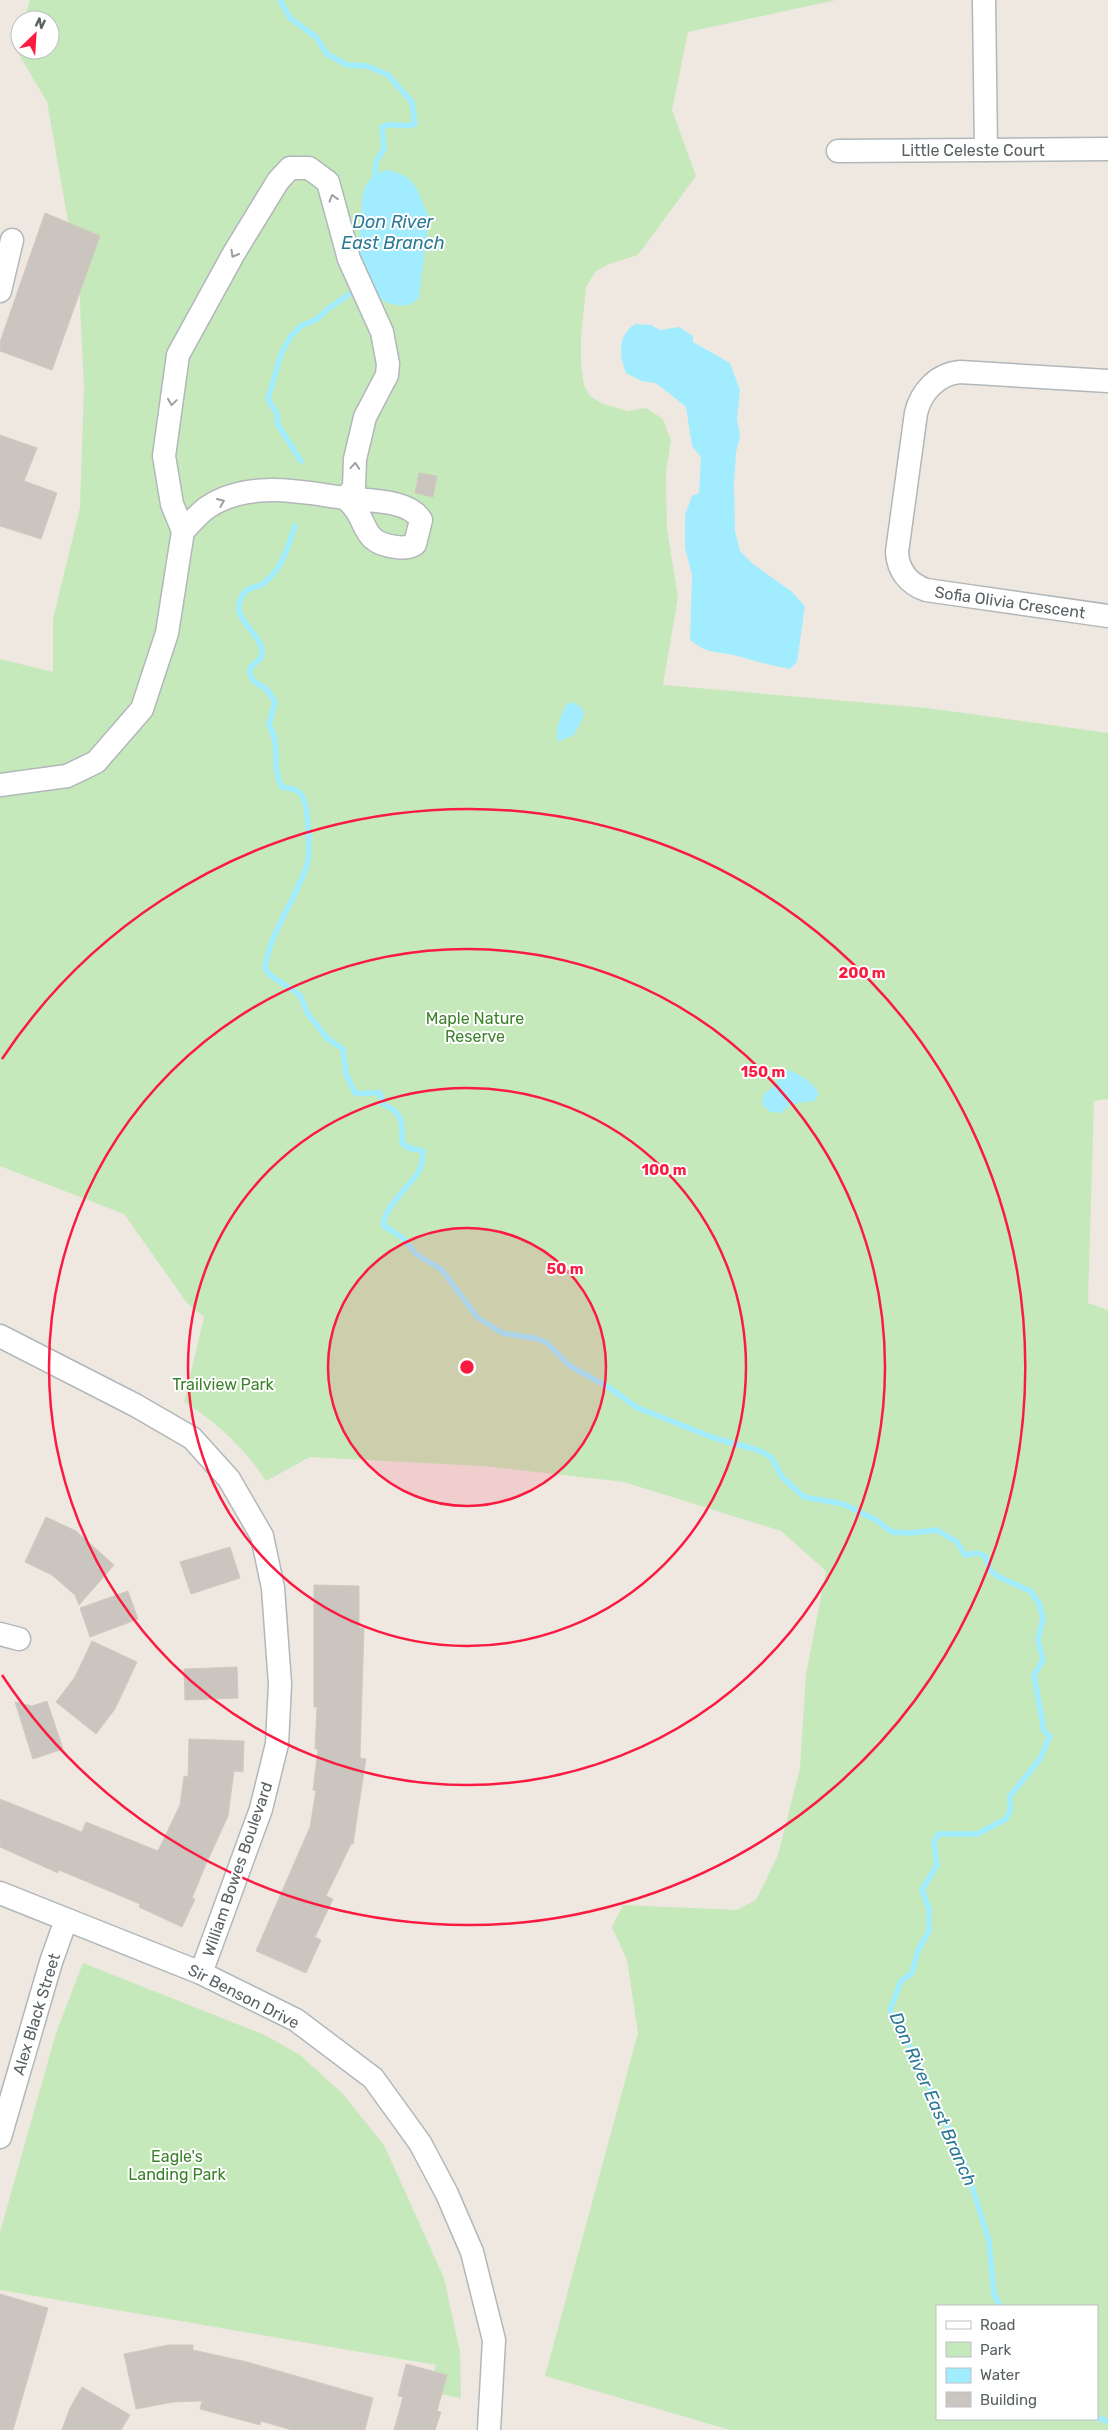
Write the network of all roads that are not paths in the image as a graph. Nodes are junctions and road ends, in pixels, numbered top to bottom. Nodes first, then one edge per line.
1 (984, 0) edge
2 (1108, 149) edge
3 (838, 150) dead end
4 (986, 150) junction
5 (12, 240) dead end
6 (0, 290) edge
7 (1108, 381) edge
8 (183, 531) junction
9 (1108, 616) edge
10 (0, 785) edge
11 (2, 1342) edge
12 (0, 1894) edge
13 (66, 1920) junction
14 (201, 1972) junction
15 (0, 2137) edge
16 (489, 2430) edge

1 - 4 street
2 - 4 street, Little Celeste Court
3 - 4 street, Little Celeste Court
5 - 6 street
7 - 9 street, Sofia Olivia Crescent
8 -> 8 street
8 - 10 street
11 - 14 street, William Bowes Boulevard
12 - 13 street, Sir Benson Drive
13 - 14 street, Sir Benson Drive
13 - 15 street, Alex Black Street
14 - 16 street, Sir Benson Drive

